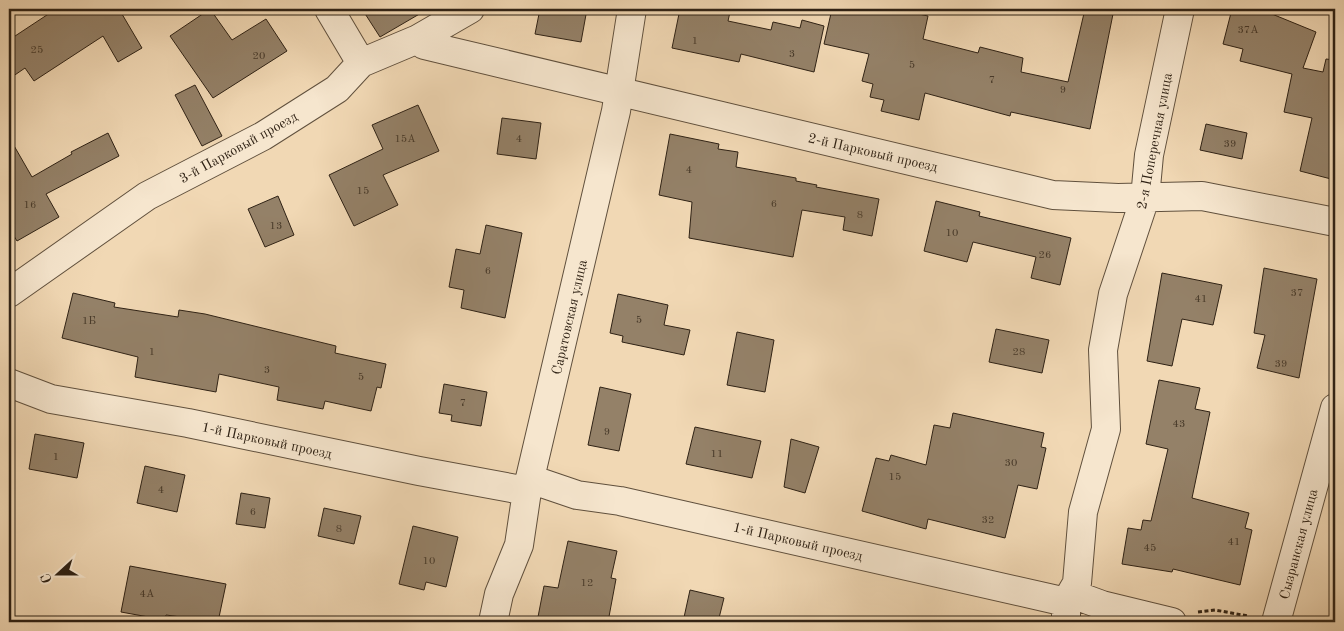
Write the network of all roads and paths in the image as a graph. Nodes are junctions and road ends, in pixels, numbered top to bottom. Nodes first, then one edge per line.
1 (329, 9) edge
2 (470, 9) edge
3 (632, 9) edge
4 (1180, 9) edge
5 (418, 39) junction
6 (360, 63) junction
7 (619, 92) junction
8 (1145, 198) junction
9 (1335, 222) edge
10 (9, 293) edge
11 (9, 383) edge
12 (1335, 408) edge
13 (529, 485) junction
14 (1068, 606) edge
15 (493, 622) edge
16 (1172, 622) edge
17 (1276, 622) edge

1 - 6 street
2 - 5 street, 3-й Парковый проезд
3 - 7 street, Саратовская улица
4 - 8 street, 2-я Поперечная улица
5 - 6 street, 3-й Парковый проезд
5 - 7 street, 2-й Парковый проезд
6 - 10 street, 3-й Парковый проезд
7 - 8 street, 2-й Парковый проезд
7 - 13 street, Саратовская улица
8 - 9 street, 2-й Парковый проезд
8 - 14 street, 2-я Поперечная улица
11 - 13 street, 1-й Парковый проезд
12 - 17 street, Сызранская улица
13 - 14 street, 1-й Парковый проезд
13 - 15 street, Саратовская улица
14 - 16 street, 1-й Парковый проезд
16 - 17 path

